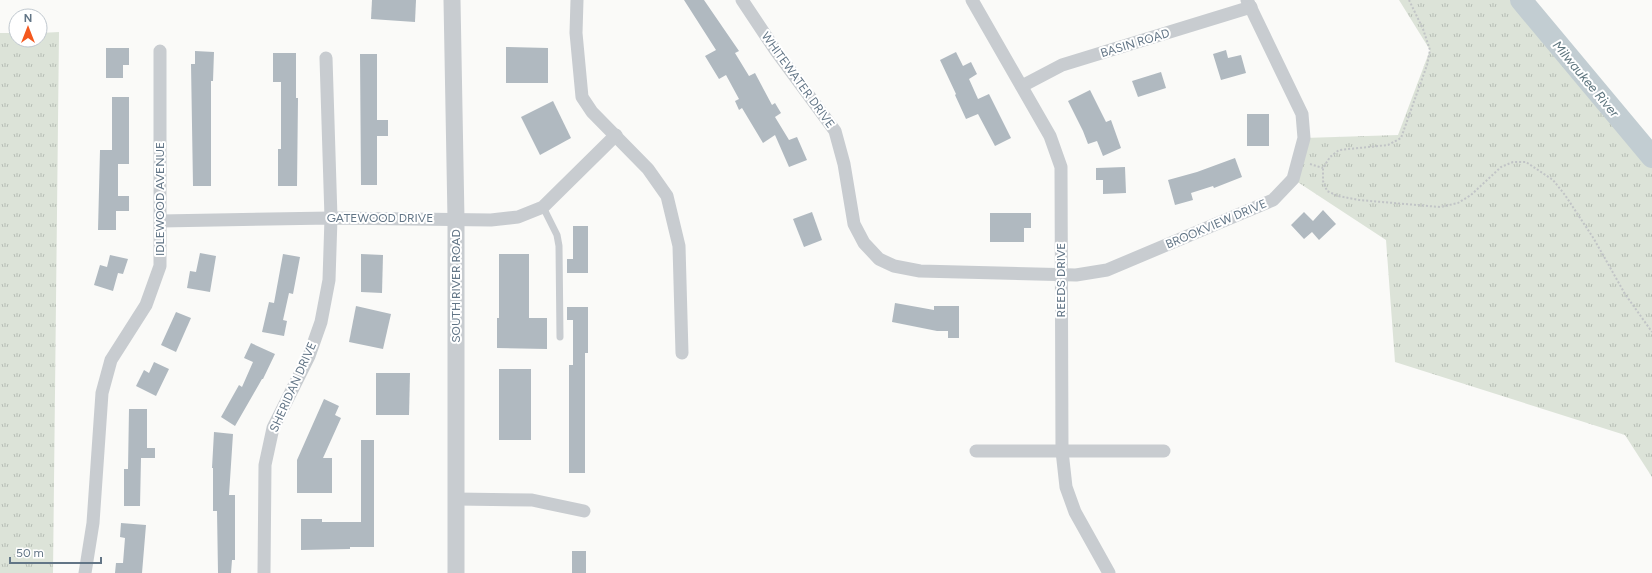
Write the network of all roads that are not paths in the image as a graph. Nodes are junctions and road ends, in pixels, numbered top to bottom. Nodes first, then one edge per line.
1 (452, 0) edge
2 (577, 0) edge
3 (742, 0) edge
4 (972, 0) edge
5 (1249, 4) edge
6 (160, 51) dead end
7 (326, 58) dead end
8 (1022, 86) junction
9 (616, 135) junction
10 (543, 207) junction
11 (331, 218) junction
12 (456, 219) junction
13 (161, 221) junction
14 (1061, 274) junction
15 (560, 337) dead end
16 (682, 354) dead end
17 (1062, 451) junction
18 (1164, 451) dead end
19 (976, 452) dead end
20 (456, 499) junction
21 (584, 511) dead end
22 (85, 573) edge
23 (264, 573) edge
24 (456, 573) edge
25 (1109, 573) edge

1 - 12 street, SOUTH RIVER ROAD
2 - 9 street
3 - 14 street, WHITEWATER DRIVE
4 - 8 street, REEDS DRIVE
5 - 8 street, BASIN ROAD
5 - 14 street, BROOKVIEW DRIVE
6 - 13 street, IDLEWOOD AVENUE
7 - 11 street, SHERIDAN DRIVE
8 - 14 street, REEDS DRIVE
9 - 10 street, GATEWOOD DRIVE
9 - 16 street
10 - 12 street, GATEWOOD DRIVE
10 - 15 lane
11 - 12 street, GATEWOOD DRIVE
11 - 13 street, GATEWOOD DRIVE
11 - 23 street, SHERIDAN DRIVE
12 - 20 street, SOUTH RIVER ROAD
13 - 22 street, IDLEWOOD AVENUE
14 - 17 street, REEDS DRIVE
17 - 18 street
17 - 19 street
17 - 25 street, REEDS DRIVE
20 - 21 street
20 - 24 street, SOUTH RIVER ROAD

